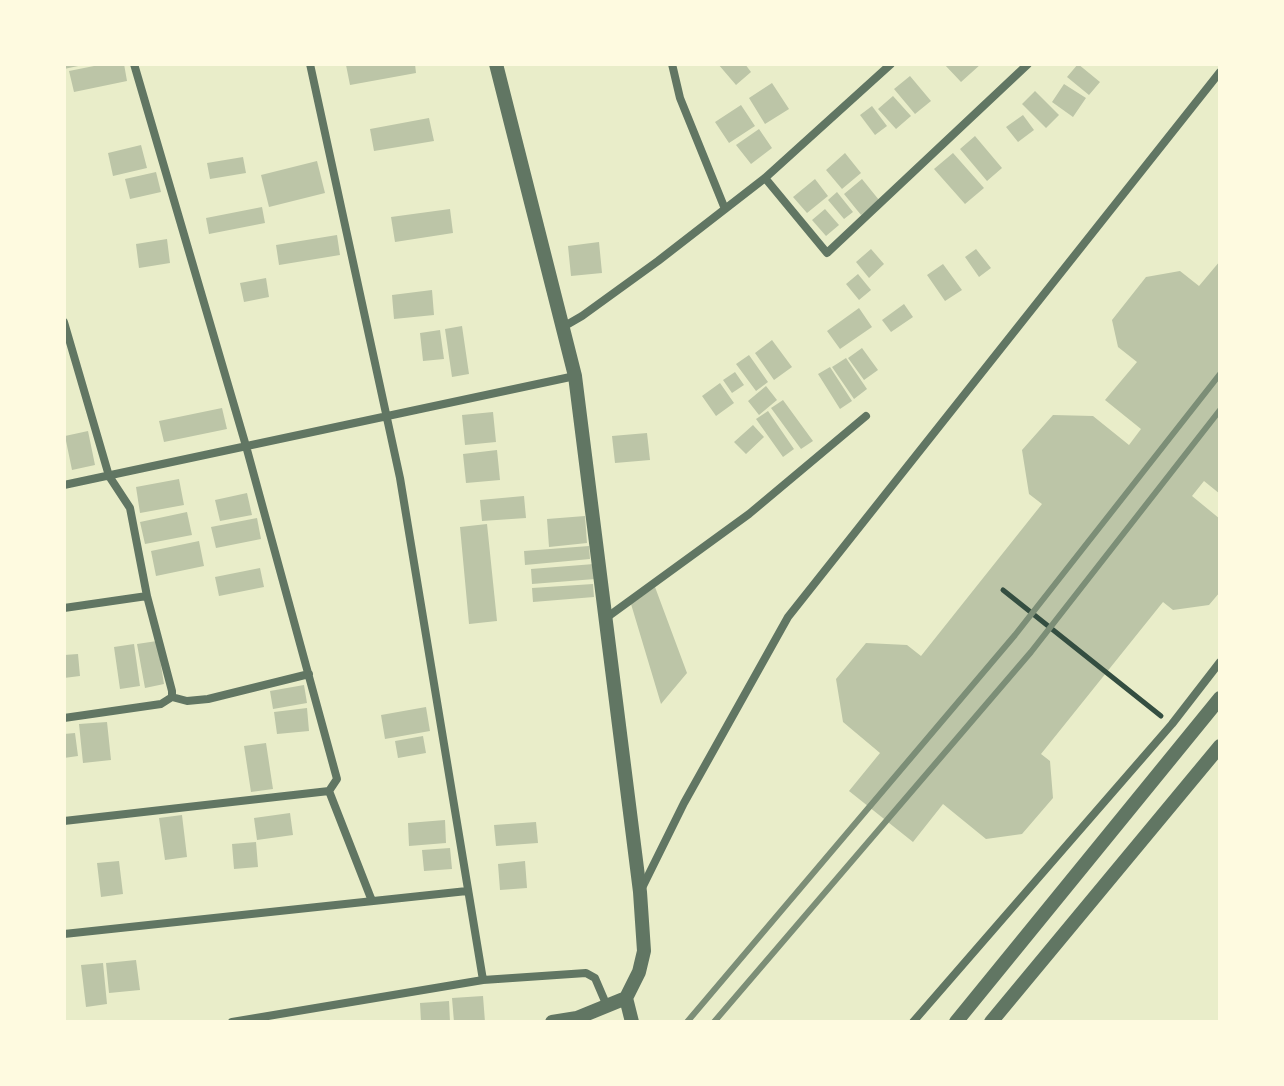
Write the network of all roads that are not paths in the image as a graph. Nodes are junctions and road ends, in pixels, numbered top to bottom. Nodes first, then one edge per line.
1 (134, 64) edge
2 (310, 64) edge
3 (496, 64) edge
4 (891, 64) edge
5 (1028, 64) edge
6 (674, 65) edge
7 (1220, 72) edge
8 (765, 178) junction
9 (725, 209) junction
10 (64, 322) edge
11 (563, 327) junction
12 (575, 376) junction
13 (385, 416) junction
14 (866, 416) dead end
15 (246, 446) junction
16 (109, 476) junction
17 (64, 485) edge
18 (147, 596) junction
19 (64, 608) edge
20 (606, 618) junction
21 (1220, 662) edge
22 (309, 674) junction
23 (172, 697) junction
24 (1220, 698) edge
25 (64, 718) edge
26 (1220, 746) edge
27 (329, 791) junction
28 (64, 821) edge
29 (467, 891) junction
30 (640, 892) junction
31 (372, 901) junction
32 (64, 934) edge
33 (483, 980) junction
34 (626, 998) junction
35 (607, 1006) junction
36 (576, 1020) edge
37 (232, 1022) edge
38 (552, 1022) edge
39 (632, 1022) edge
40 (913, 1022) edge
41 (956, 1022) edge
42 (991, 1022) edge

1 - 15 street
2 - 13 street
3 - 11 street
4 - 8 street
5 - 8 street
6 - 9 street
7 - 30 street
8 - 9 street
9 - 11 street
10 - 16 street
11 - 12 street
12 - 13 street
12 - 20 street
13 - 15 street
13 - 29 street
14 - 20 street
15 - 16 street
15 - 22 street
16 - 17 street
16 - 18 street
18 - 19 street
18 - 23 street
20 - 30 street
21 - 40 street
22 - 23 street
22 - 27 street
23 - 25 street
24 - 41 street
26 - 42 street
27 - 28 street
27 - 31 street
29 - 31 street
29 - 33 street
30 - 34 street
31 - 32 street
33 - 35 street
33 - 37 street
34 - 35 street
34 - 39 street
35 - 36 street
36 - 38 street

